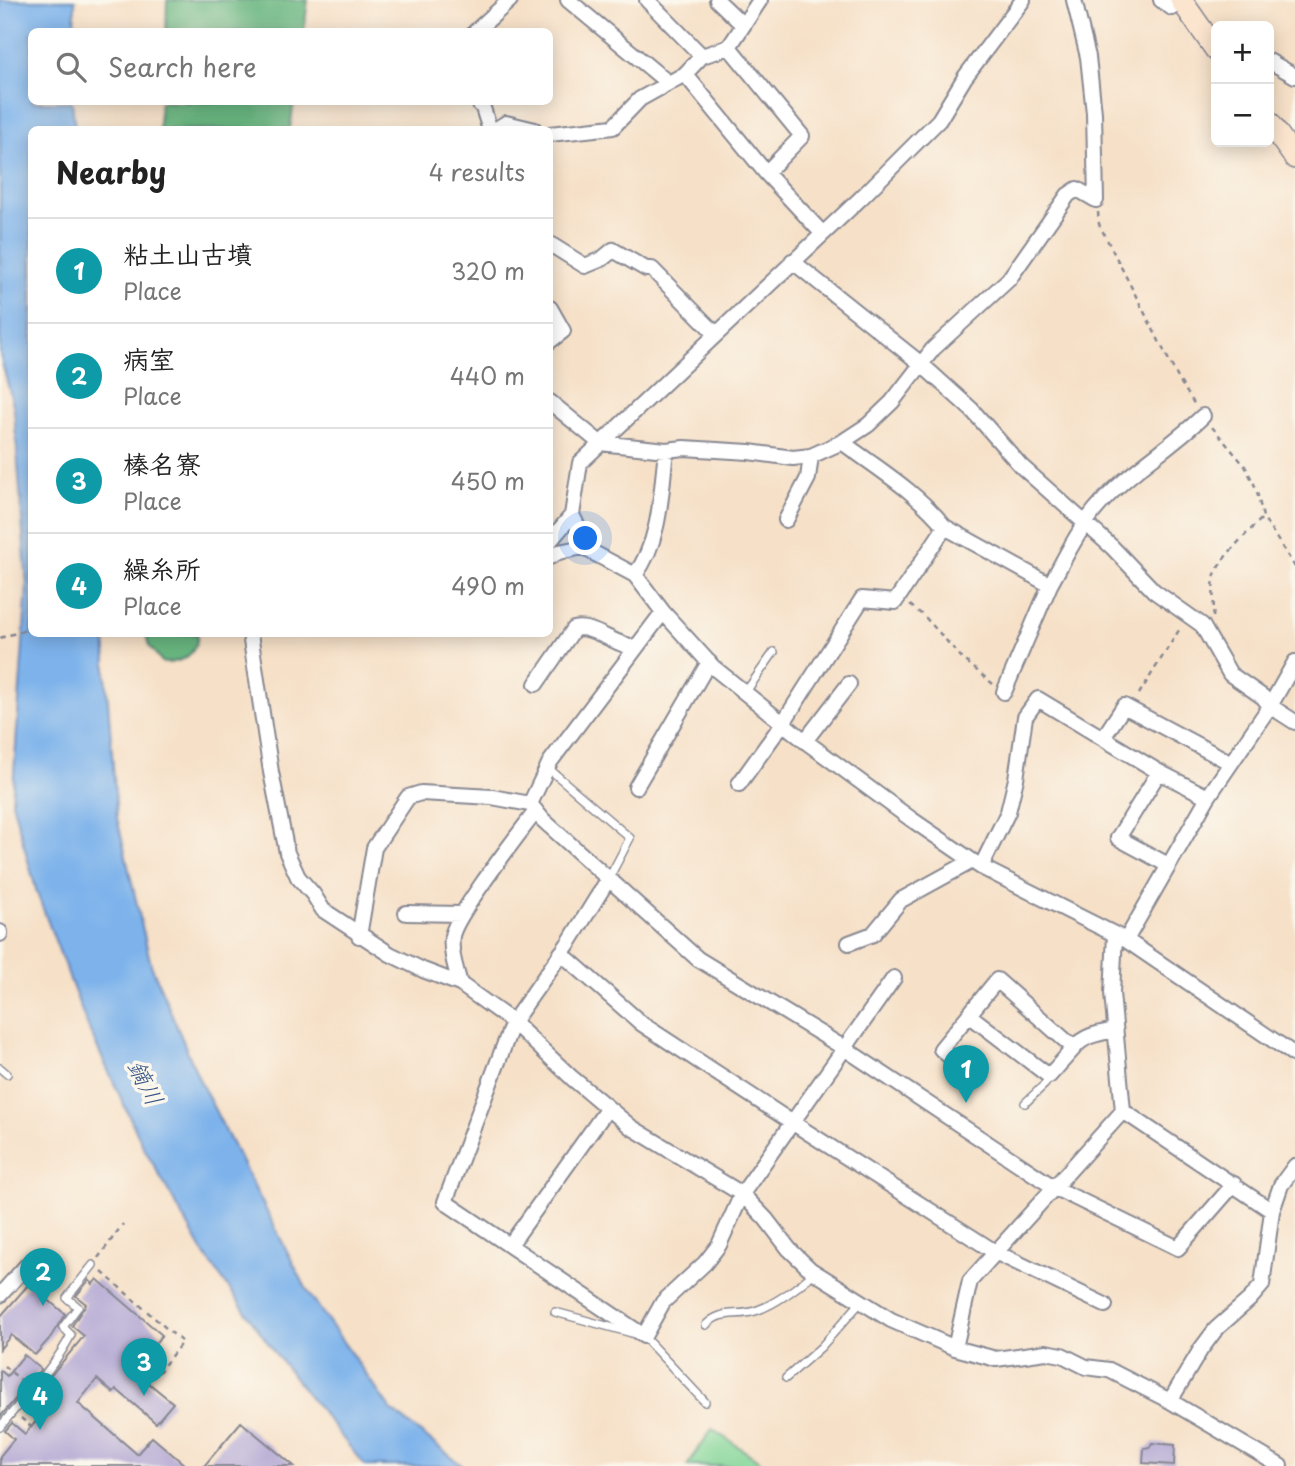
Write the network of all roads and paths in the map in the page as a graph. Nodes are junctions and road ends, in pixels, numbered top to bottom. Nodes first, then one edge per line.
1 (510, 0) edge
2 (568, 0) edge
3 (648, 0) edge
4 (717, 0) edge
5 (760, 0) edge
6 (1023, 0) edge
7 (1074, 0) edge
8 (1171, 3) edge
9 (489, 21) junction
10 (743, 25) junction
11 (480, 28) edge
12 (496, 28) edge
13 (1211, 45) edge
14 (729, 47) junction
15 (702, 56) junction
16 (1274, 64) edge
17 (684, 74) junction
18 (1295, 76) edge
19 (667, 82) junction
20 (480, 105) edge
21 (490, 126) edge
22 (500, 126) edge
23 (518, 126) edge
24 (1274, 129) edge
25 (553, 134) edge
26 (1295, 158) edge
27 (766, 173) junction
28 (1096, 200) junction
29 (822, 233) junction
30 (553, 246) edge
31 (792, 261) junction
32 (553, 313) edge
33 (715, 333) junction
34 (553, 339) edge
35 (920, 363) junction
36 (553, 404) edge
37 (1203, 416) junction
38 (842, 442) junction
39 (600, 443) junction
40 (666, 450) junction
41 (811, 456) junction
42 (572, 515) junction
43 (1263, 517) junction
44 (786, 520) dead end
45 (1085, 523) junction
46 (945, 527) junction
47 (553, 537) edge
48 (588, 546) junction
49 (553, 555) edge
50 (1295, 567) edge
51 (635, 575) junction
52 (1050, 585) junction
53 (898, 597) junction
54 (663, 612) junction
55 (1189, 616) junction
56 (28, 629) edge
57 (1206, 631) junction
58 (250, 637) edge
59 (0, 638) edge
60 (636, 647) junction
61 (774, 652) dead end
62 (709, 662) junction
63 (1295, 662) edge
64 (536, 684) dead end
65 (849, 684) dead end
66 (1004, 692) joint
67 (745, 693) junction
68 (1139, 694) dead end
69 (1270, 706) junction
70 (1295, 722) edge
71 (783, 723) junction
72 (1104, 738) junction
73 (805, 741) junction
74 (1231, 763) junction
75 (548, 768) junction
76 (1159, 772) junction
77 (739, 784) dead end
78 (636, 787) dead end
79 (1208, 797) junction
80 (533, 807) junction
81 (977, 864) junction
82 (1168, 865) junction
83 (610, 878) junction
84 (406, 913) dead end
85 (463, 914) junction
86 (359, 936) junction
87 (1121, 937) junction
88 (849, 943) dead end
89 (561, 953) junction
90 (894, 978) dead end
91 (460, 984) junction
92 (969, 1015) junction
93 (513, 1022) junction
94 (1115, 1030) junction
95 (844, 1048) junction
96 (1074, 1048) junction
97 (1295, 1055) edge
98 (949, 1056) dead end
99 (0, 1068) edge
100 (7, 1074) dead end
101 (1049, 1076) junction
102 (1025, 1102) dead end
103 (608, 1108) junction
104 (1124, 1111) junction
105 (793, 1123) junction
106 (1295, 1166) edge
107 (1234, 1184) junction
108 (1055, 1188) junction
109 (742, 1194) junction
110 (1272, 1211) junction
111 (123, 1224) dead end
112 (510, 1245) junction
113 (995, 1252) junction
114 (28, 1264) dead end
115 (93, 1265) junction
116 (814, 1272) junction
117 (0, 1295) edge
118 (860, 1302) junction
119 (1105, 1306) dead end
120 (555, 1312) dead end
121 (706, 1325) dead end
122 (644, 1336) junction
123 (955, 1348) junction
124 (4, 1366) dead end
125 (156, 1376) dead end
126 (786, 1378) dead end
127 (33, 1390) junction
128 (1170, 1401) junction
129 (705, 1402) dead end
130 (13, 1412) junction
131 (0, 1427) edge
132 (34, 1429) dead end
133 (1280, 1466) edge

1 - 9 street
2 - 19 street
3 - 15 street
4 - 10 street
5 - 10 street
6 - 29 street
7 - 28 street
8 - 13 street
9 - 11 street
9 - 12 street
10 - 14 street
14 - 15 street
14 - 27 street
15 - 17 street
16 - 18 street
17 - 19 street
17 - 27 street
19 - 25 street
20 - 21 street
22 - 23 street
24 - 26 street
27 - 29 street
28 - 35 street
28 - 37 path
29 - 31 street
30 - 33 street
31 - 33 street
31 - 35 street
32 - 34 street
33 - 39 street
35 - 38 street
35 - 45 street
36 - 39 street
37 - 43 path
37 - 45 street
38 - 41 street
38 - 46 street
39 - 40 street
39 - 42 street
40 - 41 street
40 - 51 street
41 - 44 street
42 - 47 street
42 - 48 street
43 - 50 path
43 - 57 path
45 - 52 street
45 - 55 street
46 - 52 street
46 - 53 street
48 - 49 street
48 - 51 street
51 - 54 street
52 - 66 street
53 - 66 path
53 - 71 street
54 - 60 street
54 - 62 street
55 - 57 street
55 - 68 path
56 - 59 path
57 - 69 street
58 - 86 street
60 - 64 street
60 - 75 street
61 - 67 lane
62 - 67 street
62 - 78 street
63 - 69 street
65 - 73 street
67 - 71 street
69 - 70 street
69 - 74 street
71 - 73 street
71 - 77 street
72 - 74 street
72 - 76 street
72 - 81 street
73 - 81 street
74 - 79 street
75 - 80 street
75 - 83 lane
76 - 79 street
76 - 82 street
79 - 82 street
80 - 83 street
80 - 85 street
80 - 86 street
81 - 87 street
81 - 88 street
82 - 87 street
83 - 89 street
83 - 95 street
84 - 85 street
85 - 91 street
86 - 91 street
87 - 94 street
87 - 97 street
89 - 93 street
89 - 105 street
90 - 95 street
91 - 93 street
92 - 96 street
92 - 98 street
92 - 101 street
93 - 103 street
93 - 112 street
94 - 96 street
94 - 104 street
95 - 105 street
95 - 108 street
96 - 101 street
99 - 100 lane
101 - 102 lane
103 - 109 street
103 - 112 street
104 - 107 street
104 - 108 street
105 - 109 street
105 - 113 street
106 - 110 street
107 - 108 street
107 - 110 street
108 - 113 street
109 - 116 street
109 - 122 street
110 - 128 street
111 - 115 path
112 - 122 street
113 - 119 street
113 - 123 street
114 - 117 street
115 - 125 path
115 - 127 lane
116 - 118 street
116 - 121 lane
118 - 123 street
118 - 126 lane
120 - 122 lane
122 - 129 lane
123 - 128 street
124 - 127 path
127 - 130 lane
128 - 133 street
130 - 131 lane
130 - 132 path

